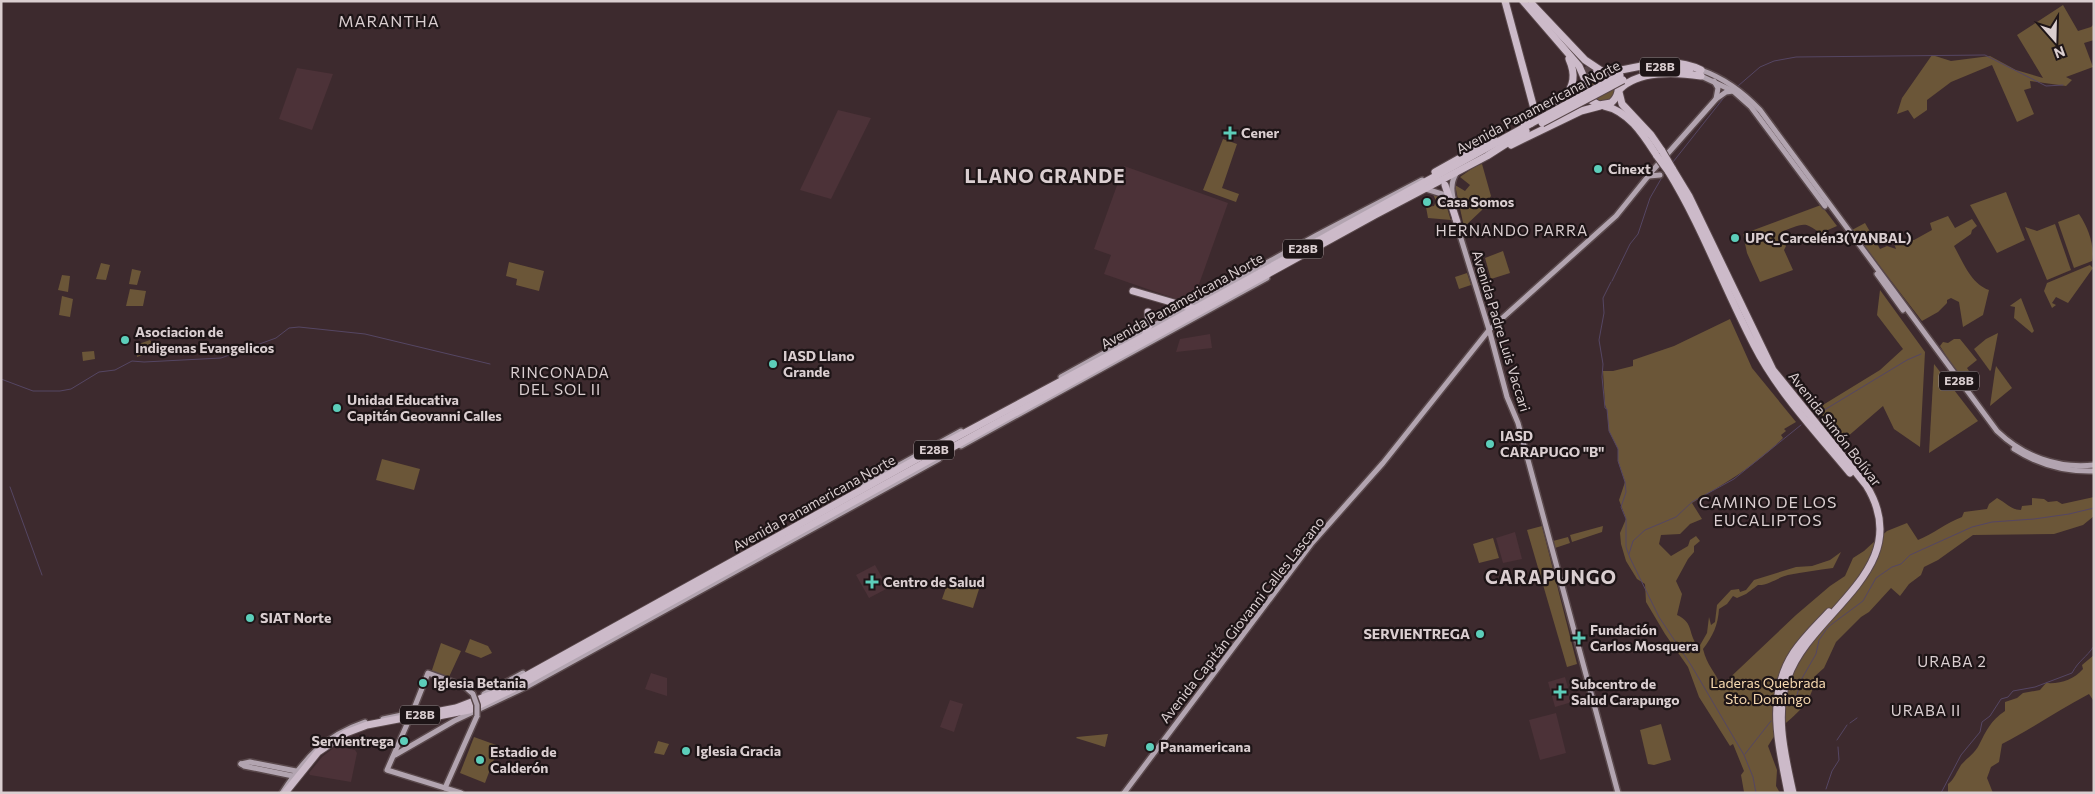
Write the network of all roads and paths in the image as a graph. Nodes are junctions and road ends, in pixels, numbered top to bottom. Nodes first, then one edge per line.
1 (1505, 1) edge
2 (1523, 1) edge
3 (1529, 1) edge
4 (1544, 17) junction
5 (1567, 54) junction
6 (1585, 67) tunnel mouth
7 (1605, 72) junction
8 (1701, 73) junction
9 (1714, 81) junction
10 (1586, 83) junction
11 (1619, 91) junction
12 (1733, 91) junction
13 (1716, 99) junction
14 (1562, 102) junction
15 (1584, 104) dead end
16 (1603, 106) junction
17 (1534, 122) junction
18 (1507, 132) junction
19 (1509, 146) junction
20 (1501, 148) junction
21 (1660, 154) junction
22 (1458, 160) dead end
23 (1458, 172) junction
24 (1660, 175) dead end
25 (1648, 176) junction
26 (1422, 180) junction
27 (1445, 185) dead end
28 (1411, 190) junction
29 (1426, 190) junction
30 (1457, 222) junction
31 (1133, 291) dead end
32 (1148, 312) dead end
33 (1194, 312) junction
34 (1492, 329) junction
35 (1146, 333) junction
36 (1484, 341) junction
37 (1493, 344) junction
38 (1073, 381) junction
39 (1026, 399) junction
40 (967, 442) junction
41 (2094, 465) edge
42 (2094, 471) edge
43 (844, 504) junction
44 (736, 569) junction
45 (708, 574) junction
46 (670, 600) junction
47 (553, 659) junction
48 (1583, 667) junction
49 (548, 672) junction
50 (426, 679) junction
51 (471, 694) junction
52 (415, 706) junction
53 (418, 712) junction
54 (408, 714) junction
55 (1778, 714) junction
56 (408, 722) junction
57 (395, 755) junction
58 (294, 774) junction
59 (444, 788) junction
60 (282, 793) edge
61 (286, 793) edge
62 (290, 793) edge
63 (461, 793) edge
64 (1126, 793) edge
65 (1618, 793) edge
66 (1788, 793) edge
67 (1793, 793) edge

1 - 17 highway
2 - 5 highway
3 - 4 highway
4 - 6 highway
4 - 7 highway
5 - 10 highway
5 - 14 highway
7 - 8 highway
7 - 10 highway
7 - 11 highway
8 - 9 main road, Avenida Panamericana Norte / E28B
8 - 11 highway
8 - 17 highway, Avenida Panamericana Norte / E28B, bridge
8 - 41 main road, Avenida Panamericana Norte / E28B
9 - 12 main road, Avenida Panamericana Norte / E28B
9 - 13 main road
10 - 14 highway
10 - 16 highway
11 - 16 highway
11 - 21 highway, Avenida Simón Bolívar
12 - 13 main road, Avenida Capitán Giovanni Calles Lascano
12 - 42 main road, Avenida Panamericana Norte / E28B
13 - 25 main road, Avenida Capitán Giovanni Calles Lascano
14 - 17 highway
15 - 19 highway
16 - 19 highway
16 - 21 highway, Avenida Simón Bolívar
17 - 18 highway
17 - 20 highway, Avenida Panamericana Norte / E28B
17 - 28 highway, Avenida Panamericana Norte / E28B
18 - 22 highway
18 - 26 highway
19 - 20 highway
20 - 23 highway, Avenida Panamericana Norte / E28B
21 - 55 highway, Avenida Simón Bolívar, bridge
23 - 29 highway, Avenida Panamericana Norte / E28B
23 - 34 main road, Avenida Padre Luis Vaccari
24 - 25 main road
25 - 34 main road, Avenida Capitán Giovanni Calles Lascano
26 - 28 highway
26 - 33 main road, Avenida Panamericana Norte
27 - 30 highway
28 - 33 highway, Avenida Panamericana Norte / E28B
29 - 30 main road, Avenida Padre Luis Vaccari
29 - 33 highway, Avenida Panamericana Norte / E28B
30 - 34 main road, Avenida Padre Luis Vaccari
31 - 33 highway
32 - 35 highway
33 - 35 highway, Avenida Panamericana Norte / E28B
33 - 38 highway, Avenida Panamericana Norte / E28B
34 - 36 main road, Avenida Capitán Giovanni Calles Lascano
34 - 37 main road, Avenida Padre Luis Vaccari
34 - 48 main road, Avenida Padre Luis Vaccari
34 - 64 main road, Avenida Capitán Giovanni Calles Lascano
35 - 38 highway, Avenida Panamericana Norte / E28B
35 - 39 main road, Avenida Panamericana Norte
36 - 37 main road
36 - 64 main road, Avenida Capitán Giovanni Calles Lascano
37 - 48 main road, Avenida Padre Luis Vaccari
38 - 39 highway, Avenida Panamericana Norte / E28B
38 - 40 highway, Avenida Panamericana Norte / E28B
39 - 43 highway, Avenida Panamericana Norte / E28B
39 - 45 main road, Avenida Panamericana Norte
40 - 43 highway, Avenida Panamericana Norte / E28B
40 - 44 main road, Avenida Panamericana Norte
43 - 44 highway, Avenida Panamericana Norte / E28B
43 - 45 highway, Avenida Panamericana Norte / E28B
44 - 46 highway, Avenida Panamericana Norte / E28B
44 - 49 main road, Avenida Panamericana Norte
45 - 46 highway, Avenida Panamericana Norte / E28B
45 - 47 main road, Avenida Panamericana Norte
46 - 47 highway, Avenida Panamericana Norte / E28B
46 - 49 highway, Avenida Panamericana Norte / E28B
47 - 53 main road, Avenida Panamericana Norte
47 - 61 highway, Avenida Panamericana Norte / E28B
48 - 65 main road, Avenida Padre Luis Vaccari
49 - 56 highway, Avenida Panamericana Norte / E28B
49 - 57 main road, Avenida Panamericana Norte
50 - 51 main road
50 - 51 main road
50 - 52 main road
51 - 59 main road, bridge
52 - 53 main road
52 - 54 main road
53 - 54 main road, Avenida Panamericana Norte
54 - 58 main road, Avenida Panamericana Norte
55 - 66 highway, Avenida Simón Bolívar
55 - 67 highway, Avenida Simón Bolívar
56 - 57 main road
56 - 62 highway, Avenida Panamericana Norte / E28B
57 - 59 main road
58 - 58 main road
58 - 60 main road, Avenida Panamericana Norte
59 - 63 main road

